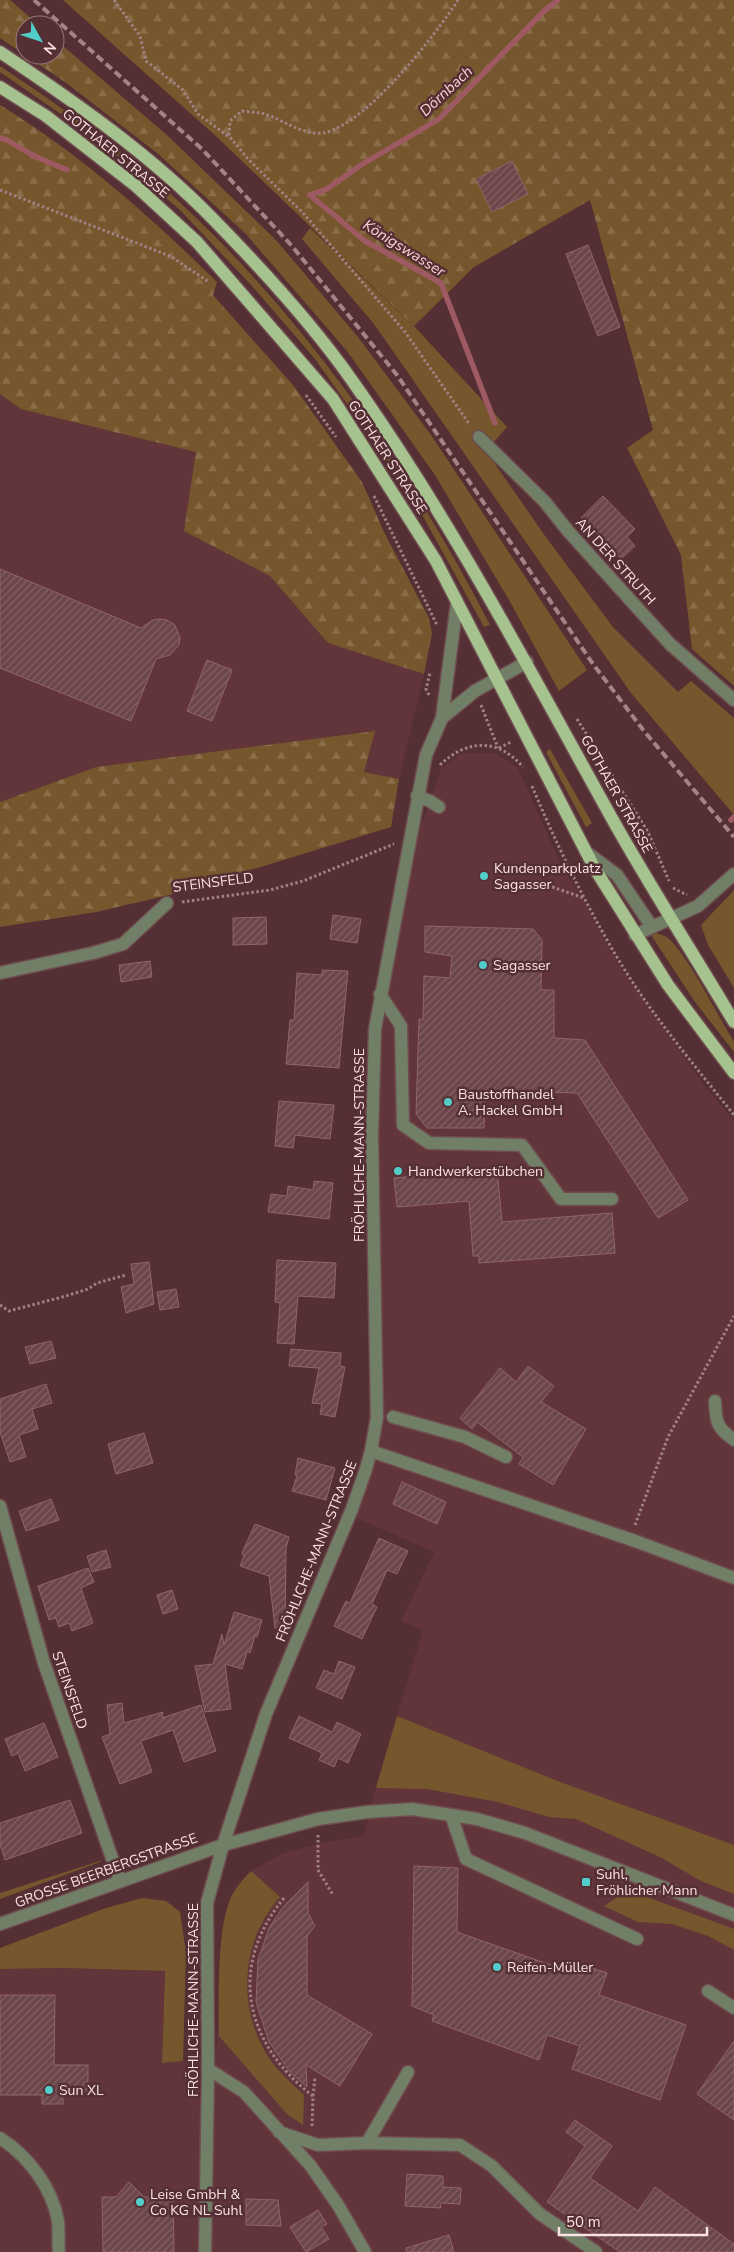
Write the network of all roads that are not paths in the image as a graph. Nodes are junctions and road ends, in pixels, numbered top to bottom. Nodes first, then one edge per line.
1 (0, 52) edge
2 (0, 87) edge
3 (479, 438) road end
4 (457, 603) junction
5 (527, 662) junction
6 (495, 679) junction
7 (734, 700) edge
8 (442, 718) junction
9 (417, 796) junction
10 (439, 807) dead end
11 (586, 852) junction
12 (734, 874) edge
13 (167, 904) road end
14 (671, 919) junction
15 (652, 927) junction
16 (635, 935) junction
17 (0, 972) edge
18 (380, 994) junction
19 (734, 1022) edge
20 (734, 1073) edge
21 (612, 1200) dead end
22 (715, 1401) dead end
23 (393, 1417) dead end
24 (734, 1440) edge
25 (371, 1451) junction
26 (506, 1457) dead end
27 (0, 1506) edge
28 (734, 1578) edge
29 (452, 1815) junction
30 (223, 1845) junction
31 (120, 1881) junction
32 (734, 1915) edge
33 (0, 1924) edge
34 (637, 1939) dead end
35 (708, 1991) dead end
36 (734, 2008) edge
37 (208, 2069) junction
38 (408, 2072) dead end
39 (279, 2132) junction
40 (0, 2138) edge
41 (367, 2143) junction
42 (59, 2252) edge
43 (206, 2252) edge
44 (365, 2252) edge
45 (596, 2252) edge

1 - 5 main road, GOTHAER STRASSE
2 - 4 main road, GOTHAER STRASSE
3 - 7 street, AN DER STRUTH
4 - 6 main road, GOTHAER STRASSE
4 - 8 street
5 - 6 street, FRÖHLICHE-MANN-STRASSE
5 - 14 main road, GOTHAER STRASSE
6 - 8 street, FRÖHLICHE-MANN-STRASSE
6 - 11 main road, GOTHAER STRASSE
8 - 9 street, FRÖHLICHE-MANN-STRASSE
9 - 10 street
9 - 18 street, FRÖHLICHE-MANN-STRASSE
11 - 15 street
11 - 16 main road, GOTHAER STRASSE
12 - 14 street
13 - 17 street, STEINSFELD
14 - 15 street
14 - 19 main road, GOTHAER STRASSE
15 - 16 street
16 - 20 main road, GOTHAER STRASSE
18 - 21 street
18 - 25 street, FRÖHLICHE-MANN-STRASSE
22 - 24 street
23 - 26 street
25 - 28 street
25 - 30 street, FRÖHLICHE-MANN-STRASSE
27 - 31 street, STEINSFELD
29 - 30 street, GROSSE BEERBERGSTRASSE
29 - 32 street, GROSSE BEERBERGSTRASSE
29 - 34 street
30 - 31 street, GROSSE BEERBERGSTRASSE
30 - 37 street, FRÖHLICHE-MANN-STRASSE
31 - 33 street, GROSSE BEERBERGSTRASSE
35 - 36 street
37 - 39 street
37 - 43 street, FRÖHLICHE-MANN-STRASSE
38 - 41 street
39 - 41 street
39 - 44 street
40 - 42 street
41 - 45 street

